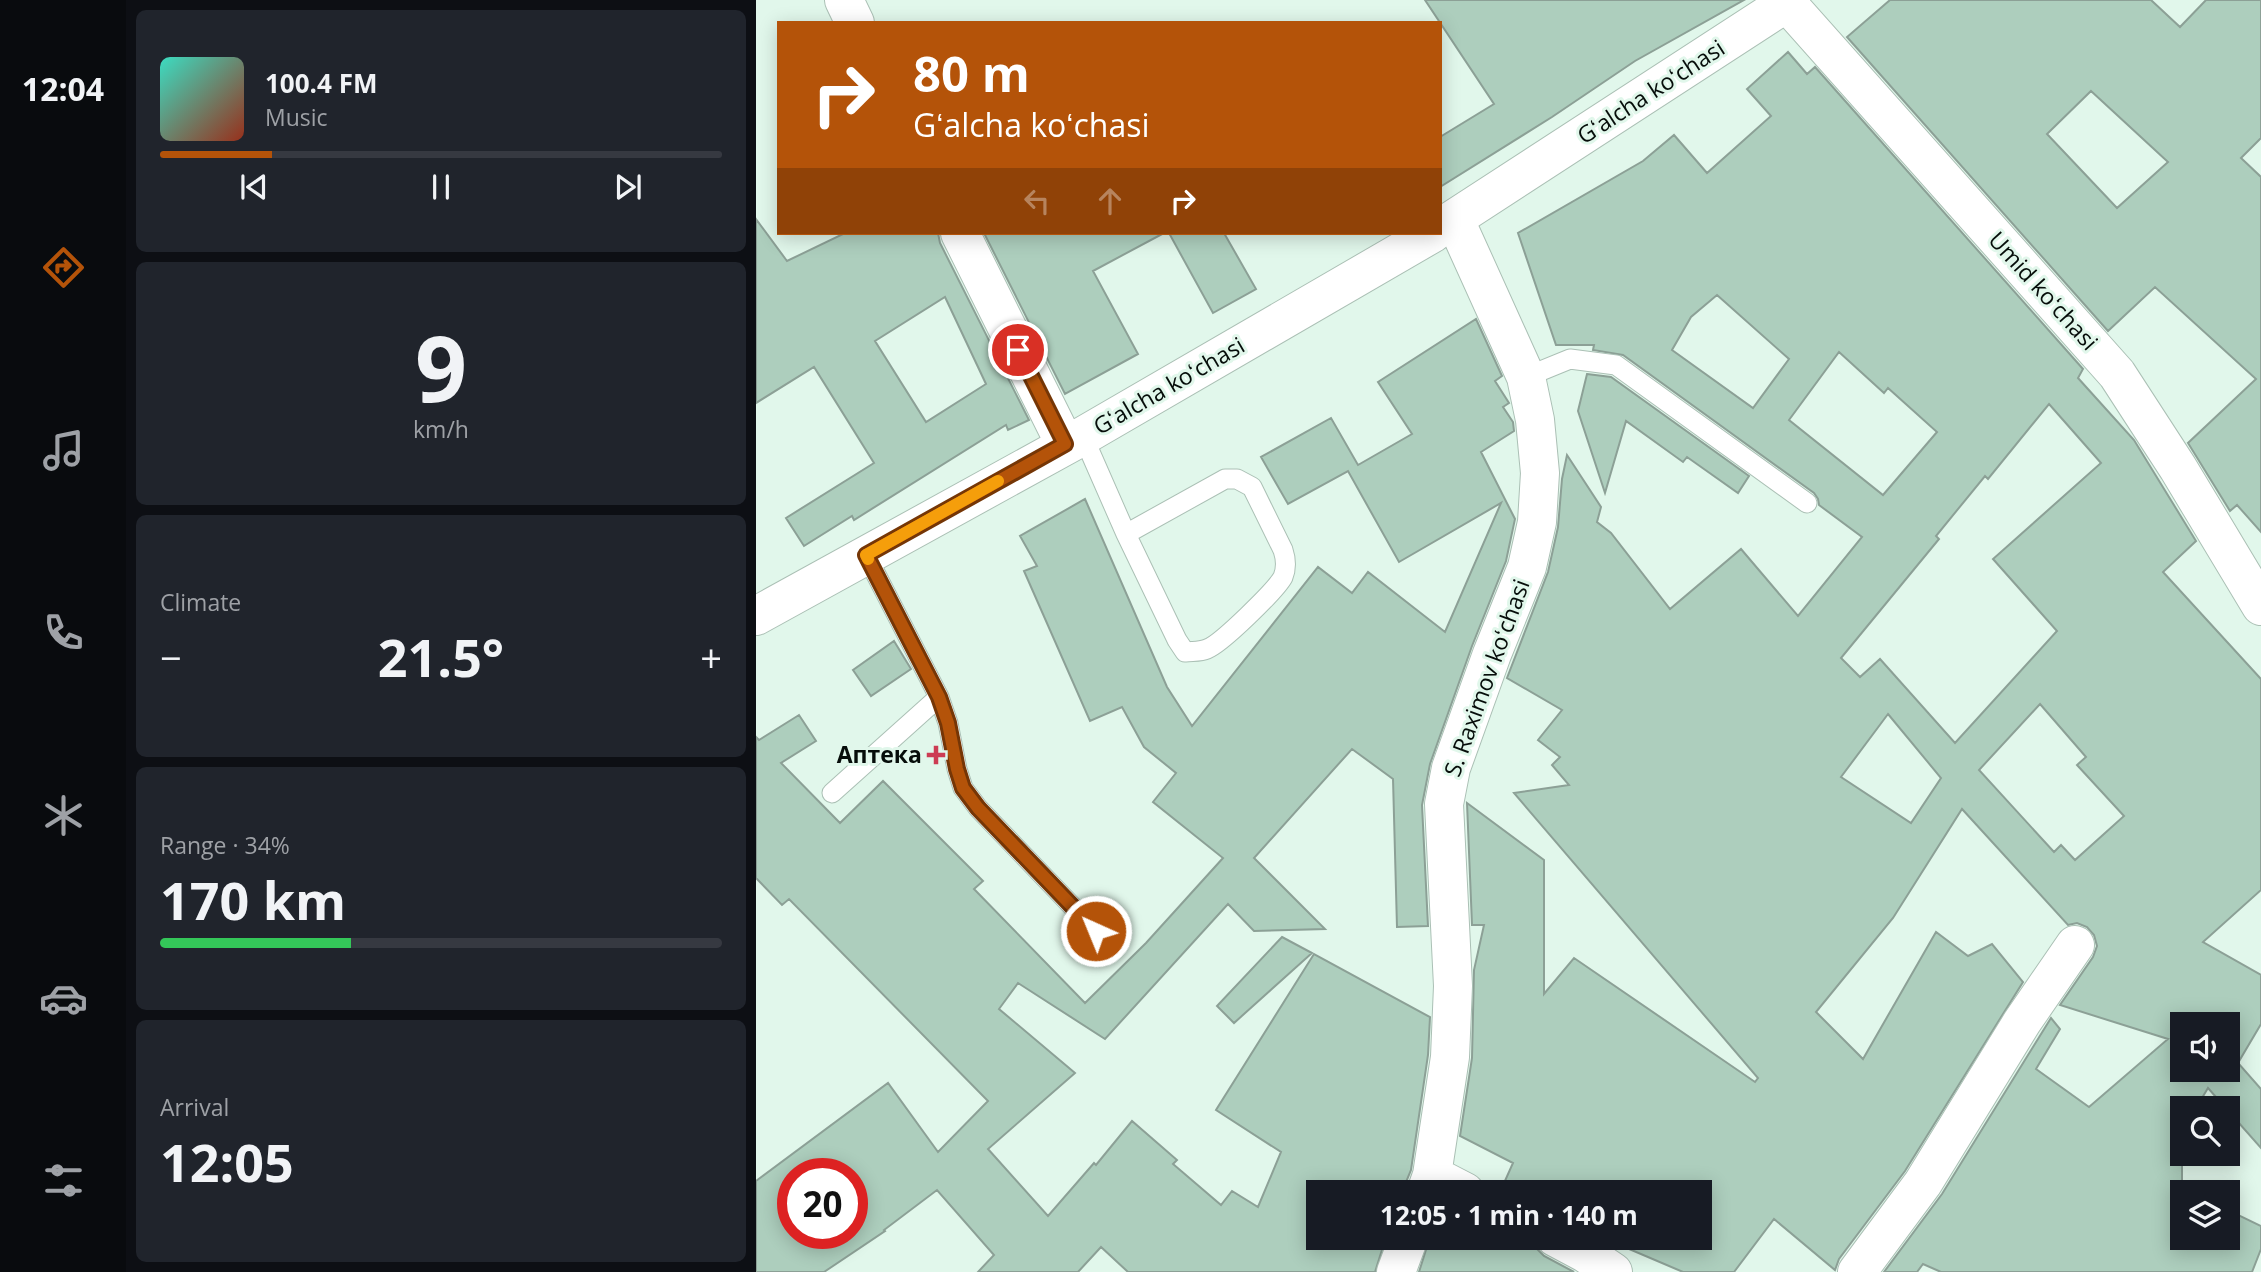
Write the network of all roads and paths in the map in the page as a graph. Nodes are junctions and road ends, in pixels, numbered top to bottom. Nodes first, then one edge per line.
1 (844, 0) edge
2 (1789, 2) edge
3 (854, 21) edge
4 (1443, 227) edge
5 (961, 235) edge
6 (1429, 235) edge
7 (1526, 377) junction
8 (1074, 440) junction
9 (1807, 503) dead end
10 (1126, 534) junction
11 (866, 555) junction
12 (2261, 606) edge
13 (756, 616) edge
14 (939, 697) junction
15 (832, 793) dead end
16 (1096, 931) dead end
17 (2075, 944) dead end
18 (1441, 1180) edge
19 (1404, 1250) edge
20 (1579, 1250) edge
21 (1396, 1272) edge
22 (1613, 1272) edge
23 (1857, 1272) edge

1 - 3 street
2 - 4 street, Gʻalcha koʻchasi
2 - 12 street, Umid koʻchasi
4 - 7 street, S. Raximov koʻchasi
5 - 8 street
6 - 8 street, Gʻalcha koʻchasi
7 - 9 lane
7 - 18 street, S. Raximov koʻchasi
8 - 10 lane
8 - 11 street, Gʻalcha koʻchasi
10 - 10 lane
11 - 13 street, Gʻalcha koʻchasi
11 - 14 lane
14 - 15 lane
14 - 16 lane
17 - 23 street
19 - 21 street
20 - 22 street

